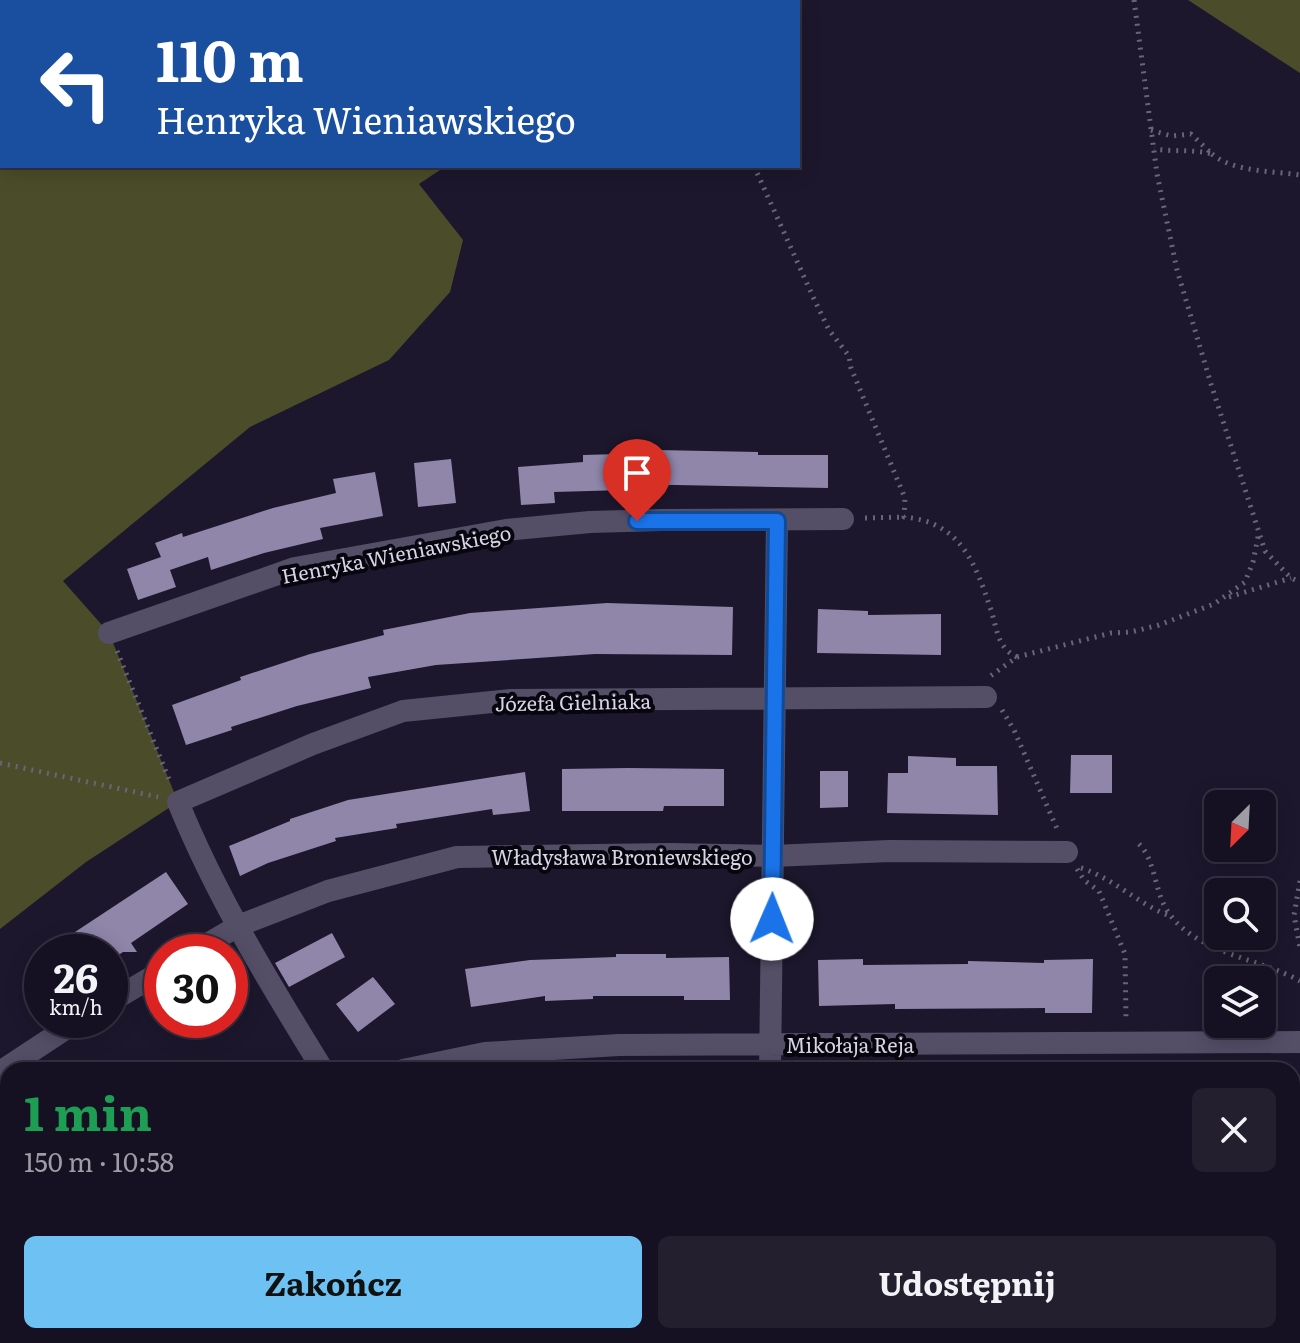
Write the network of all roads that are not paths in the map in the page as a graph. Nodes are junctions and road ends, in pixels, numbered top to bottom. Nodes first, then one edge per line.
1 (843, 519) road end
2 (777, 521) junction
3 (109, 633) road end
4 (986, 697) road end
5 (774, 700) junction
6 (773, 856) junction
7 (1072, 859) road end
8 (238, 926) junction
9 (224, 934) edge
10 (52, 1038) edge
11 (1300, 1042) edge
12 (770, 1044) junction
13 (15, 1062) edge
14 (318, 1062) edge
15 (442, 1062) edge
16 (770, 1062) edge

1 - 2 street, Henryka Wieniawskiego
2 - 3 street, Henryka Wieniawskiego
2 - 5 street
4 - 5 street, Józefa Gielniaka
5 - 6 street
5 - 8 street, Józefa Gielniaka
6 - 7 street, Władysława Broniewskiego
6 - 8 street, Władysława Broniewskiego
6 - 12 street
8 - 9 street, Władysława Broniewskiego
8 - 14 street
10 - 13 street
11 - 12 street, Mikołaja Reja
12 - 15 street, Mikołaja Reja
12 - 16 street

